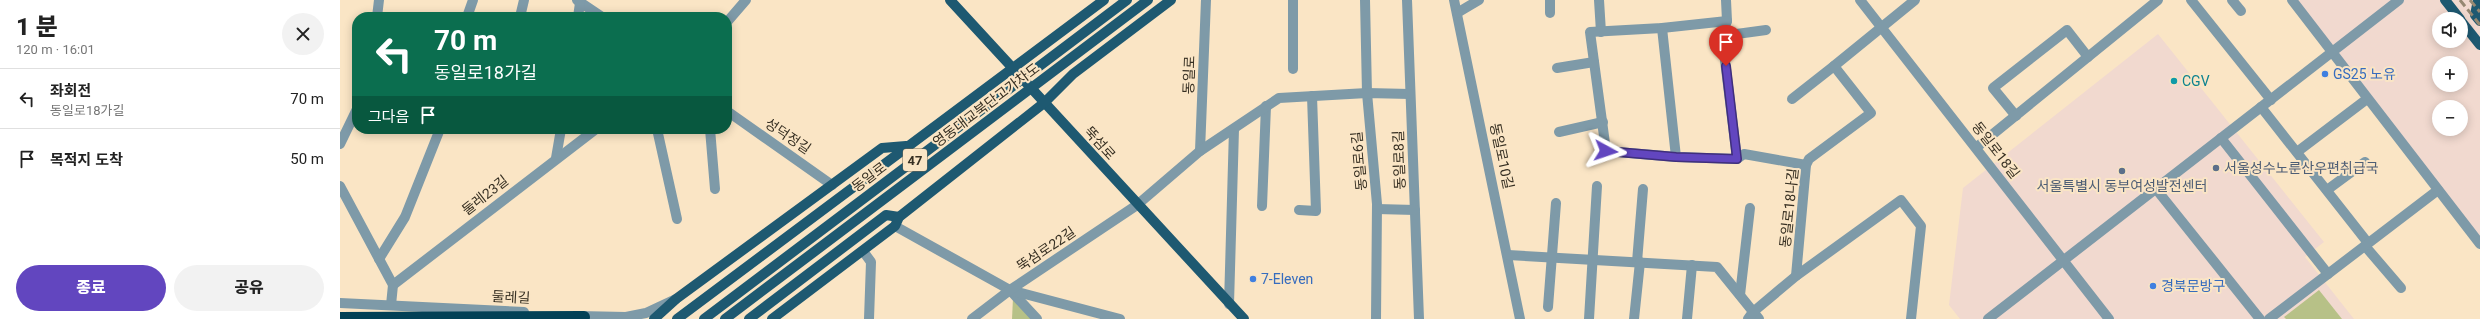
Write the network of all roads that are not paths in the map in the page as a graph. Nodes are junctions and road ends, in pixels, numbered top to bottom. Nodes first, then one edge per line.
1 (379, 0) edge
2 (473, 0) edge
3 (524, 0) edge
4 (746, 0) edge
5 (950, 0) edge
6 (1104, 0) edge
7 (1127, 0) edge
8 (1148, 0) edge
9 (1171, 0) edge
10 (1206, 0) edge
11 (1292, 0) edge
12 (1365, 0) edge
13 (1408, 0) edge
14 (1454, 0) edge
15 (1479, 0) edge
16 (1550, 0) edge
17 (1599, 0) edge
18 (1726, 0) edge
19 (1860, 0) edge
20 (1915, 0) edge
21 (2158, 0) edge
22 (2191, 0) edge
23 (2232, 0) edge
24 (2292, 0) edge
25 (2399, 0) edge
26 (2445, 0) edge
27 (2478, 0) edge
28 (579, 1) edge
29 (2241, 11) dead end
30 (378, 12) edge
31 (469, 12) edge
32 (521, 12) edge
33 (578, 12) edge
34 (595, 12) edge
35 (2454, 12) edge
36 (1457, 13) junction
37 (1550, 13) dead end
38 (732, 16) edge
39 (2478, 18) edge
40 (1727, 21) junction
41 (1662, 28) junction
42 (1881, 28) junction
43 (1766, 30) dead end
44 (2468, 30) edge
45 (1601, 32) junction
46 (1722, 36) junction
47 (2480, 45) edge
48 (2333, 51) junction
49 (2088, 57) junction
50 (1594, 62) junction
51 (1834, 66) junction
52 (1011, 68) junction
53 (1557, 68) dead end
54 (1293, 69) dead end
55 (1367, 93) junction
56 (1410, 94) junction
57 (1312, 96) junction
58 (2367, 98) junction
59 (1792, 99) dead end
60 (2271, 100) junction
61 (1044, 103) junction
62 (1266, 106) junction
63 (2261, 107) junction
64 (732, 115) edge
65 (2016, 116) junction
66 (352, 119) edge
67 (1603, 122) junction
68 (1234, 129) junction
69 (1559, 132) dead end
70 (438, 134) edge
71 (560, 134) edge
72 (589, 134) edge
73 (658, 134) edge
74 (710, 134) edge
75 (2222, 138) junction
76 (340, 144) edge
77 (906, 146) junction
78 (1977, 147) junction
79 (1200, 151) junction
80 (2297, 152) junction
81 (1676, 157) junction
82 (556, 158) junction
83 (1737, 159) junction
84 (2365, 162) dead end
85 (1806, 165) junction
86 (832, 185) junction
87 (340, 186) edge
88 (1597, 186) dead end
89 (715, 189) dead end
90 (1643, 189) dead end
91 (2156, 189) junction
92 (2327, 190) junction
93 (2438, 190) junction
94 (1556, 204) dead end
95 (1137, 205) junction
96 (1262, 206) dead end
97 (1750, 208) dead end
98 (1298, 210) dead end
99 (1377, 210) junction
100 (1415, 210) junction
101 (677, 219) dead end
102 (897, 221) junction
103 (2367, 244) junction
104 (2480, 244) edge
105 (863, 251) junction
106 (1508, 255) junction
107 (1551, 257) junction
108 (379, 260) junction
109 (1592, 260) junction
110 (2064, 261) junction
111 (1638, 262) junction
112 (1692, 265) junction
113 (2328, 274) junction
114 (1796, 276) junction
115 (393, 285) junction
116 (2401, 288) dead end
117 (1010, 290) junction
118 (1740, 295) junction
119 (676, 299) junction
120 (340, 303) edge
121 (1230, 304) junction
122 (391, 305) junction
123 (1548, 308) dead end
124 (584, 317) junction
125 (1754, 317) edge
126 (340, 318) edge
127 (654, 319) edge
128 (677, 319) edge
129 (704, 319) edge
130 (725, 319) edge
131 (749, 319) edge
132 (772, 319) edge
133 (869, 319) edge
134 (972, 319) edge
135 (1037, 319) edge
136 (1120, 319) edge
137 (1244, 319) edge
138 (1376, 319) edge
139 (1419, 319) edge
140 (1520, 319) edge
141 (1589, 319) edge
142 (1634, 319) edge
143 (1687, 319) edge
144 (1911, 319) edge
145 (1988, 319) edge
146 (2109, 319) edge
147 (2260, 319) edge
148 (2269, 319) edge

1 - 30 street
2 - 31 street
3 - 32 street
4 - 38 street
5 - 52 main road, 뚝섬로
6 - 52 main road
7 - 129 main road, 동일로 / 47, bridge
8 - 130 main road, 영동대교북단고가차도 / 47, bridge
9 - 61 main road
10 - 79 street, 동일로
11 - 54 street
12 - 55 street, 동일로6길
13 - 56 street, 동일로8길
14 - 36 street, 동일로10길
15 - 36 street
16 - 37 street
17 - 45 street
18 - 40 street
19 - 42 street, 동일로18길
20 - 42 street
21 - 49 street
22 - 60 street
23 - 29 street
24 - 48 street
25 - 48 street
26 - 35 main road
27 - 39 main road
28 - 33 street
28 - 34 street
36 - 106 street, 동일로10길
40 - 41 street
40 - 46 street
41 - 45 street
41 - 81 street
42 - 51 street
42 - 78 street, 동일로18길
43 - 46 street
44 - 47 main road
45 - 50 street
46 - 83 street
48 - 58 street
48 - 60 street
49 - 65 street
49 - 65 street
50 - 53 street
50 - 67 street
51 - 59 street
51 - 85 street, 동일로18나길
52 - 61 main road, 뚝섬로
52 - 77 main road
55 - 56 street, 뚝섬로22길
55 - 57 street, 뚝섬로22길
55 - 99 street, 동일로6길
56 - 100 street, 동일로8길
57 - 62 street, 뚝섬로22길
57 - 98 street
58 - 80 street
58 - 93 street
60 - 63 street
61 - 95 main road, 뚝섬로
61 - 102 main road
62 - 68 street, 뚝섬로22길
62 - 96 street
63 - 75 street
63 - 80 street
64 - 86 street, 성덕정길
65 - 78 street
66 - 76 street
67 - 69 street
67 - 81 street
68 - 79 street, 뚝섬로22길
68 - 121 street
70 - 108 street
71 - 82 street
72 - 82 street, 둘레23길
73 - 101 street
74 - 89 street
75 - 91 street
75 - 113 street
77 - 86 main road
77 - 128 main road
78 - 110 street, 동일로18길
79 - 95 street, 뚝섬로22길
80 - 92 street
81 - 83 street
82 - 115 street, 둘레23길
83 - 85 street
84 - 92 street
85 - 114 street, 동일로18나길
86 - 119 main road
87 - 108 street
88 - 109 street
90 - 111 street
91 - 110 street
91 - 147 street
92 - 103 street
93 - 103 street
93 - 104 street
94 - 107 street
95 - 117 street, 뚝섬로22길
95 - 121 main road, 뚝섬로
97 - 118 street
99 - 100 street
99 - 138 street, 동일로6길
100 - 139 street, 동일로8길
102 - 105 main road
102 - 117 street
102 - 131 main road
103 - 113 street
103 - 116 street
105 - 132 main road
105 - 133 street
106 - 107 street
106 - 140 street, 동일로10길
107 - 109 street
107 - 123 street
108 - 115 street
109 - 111 street
109 - 141 street
110 - 145 street
110 - 146 street, 동일로18길
111 - 112 street
111 - 142 street
112 - 118 street
112 - 143 street
113 - 148 street
114 - 125 street
114 - 144 street
115 - 122 street
117 - 134 street, 뚝섬로22길
117 - 135 street
117 - 136 street
118 - 125 street
119 - 124 street, 둘레길
119 - 127 main road
120 - 122 street, 둘레길
121 - 137 main road, 뚝섬로
122 - 124 street, 둘레길
124 - 126 highway

